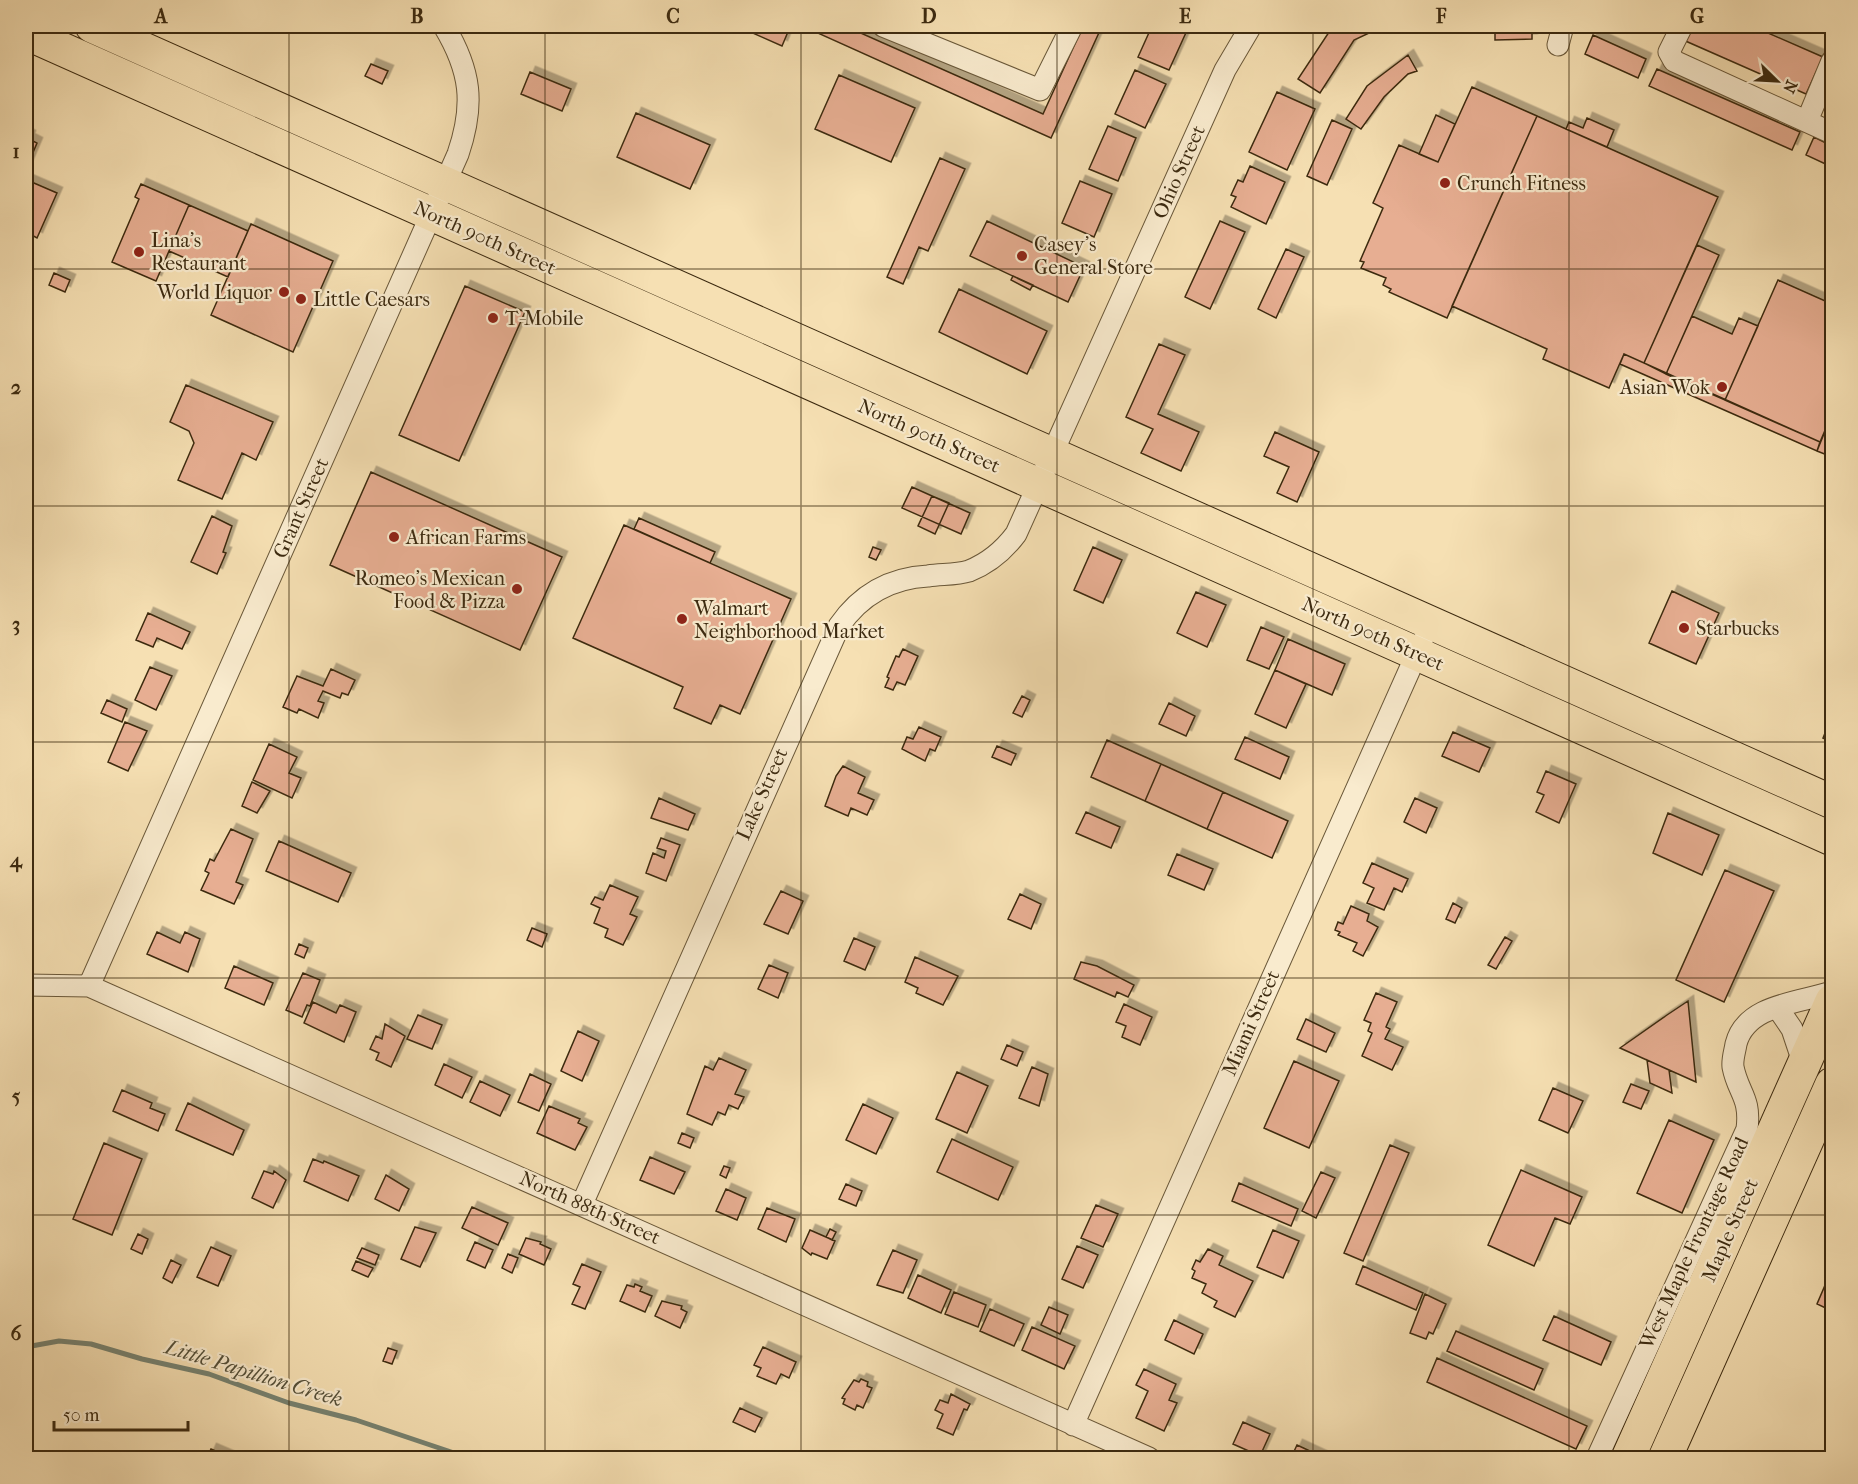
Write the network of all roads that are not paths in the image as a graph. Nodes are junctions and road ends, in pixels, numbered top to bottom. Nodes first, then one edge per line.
1 (92, 26) edge
2 (444, 26) edge
3 (884, 26) edge
4 (1072, 26) edge
5 (1251, 26) edge
6 (1682, 26) edge
7 (26, 33) edge
8 (1833, 61) edge
9 (1807, 121) junction
10 (1833, 133) edge
11 (446, 182) junction
12 (432, 214) junction
13 (1054, 454) junction
14 (1040, 485) junction
15 (1430, 622) junction
16 (1417, 652) junction
17 (1833, 802) edge
18 (1833, 839) edge
19 (26, 985) edge
20 (89, 986) junction
21 (1833, 992) edge
22 (1833, 1001) edge
23 (1777, 1006) junction
24 (1804, 1066) junction
25 (1833, 1084) edge
26 (582, 1204) junction
27 (1073, 1425) junction
28 (1149, 1458) edge
29 (1597, 1458) edge
30 (1628, 1458) edge
31 (1665, 1458) edge

1 - 11 main road, North 90th Street
2 - 11 street, Grant Street
3 - 4 street
5 - 13 street, Ohio Street
6 - 9 street
7 - 12 main road, North 90th Street
8 - 9 street
9 - 10 street
11 - 12 street, Grant Street
11 - 13 main road, North 90th Street
12 - 14 main road, North 90th Street
12 - 20 street, Grant Street
13 - 14 street, Ohio Street
13 - 15 main road, North 90th Street
14 - 16 main road, North 90th Street
14 - 26 street, Lake Street
15 - 16 street, Miami Street
15 - 17 main road, North 90th Street
16 - 18 main road, North 90th Street
16 - 27 street, Miami Street
19 - 20 street, North 88th Street
20 - 26 street, North 88th Street
21 - 23 street, West Maple Frontage Road
22 - 24 main road, Maple Street
23 - 24 street
23 - 29 street, West Maple Frontage Road
24 - 30 main road, Maple Street
25 - 31 main road, Maple Street
26 - 27 street, North 88th Street
27 - 28 street, North 88th Street

